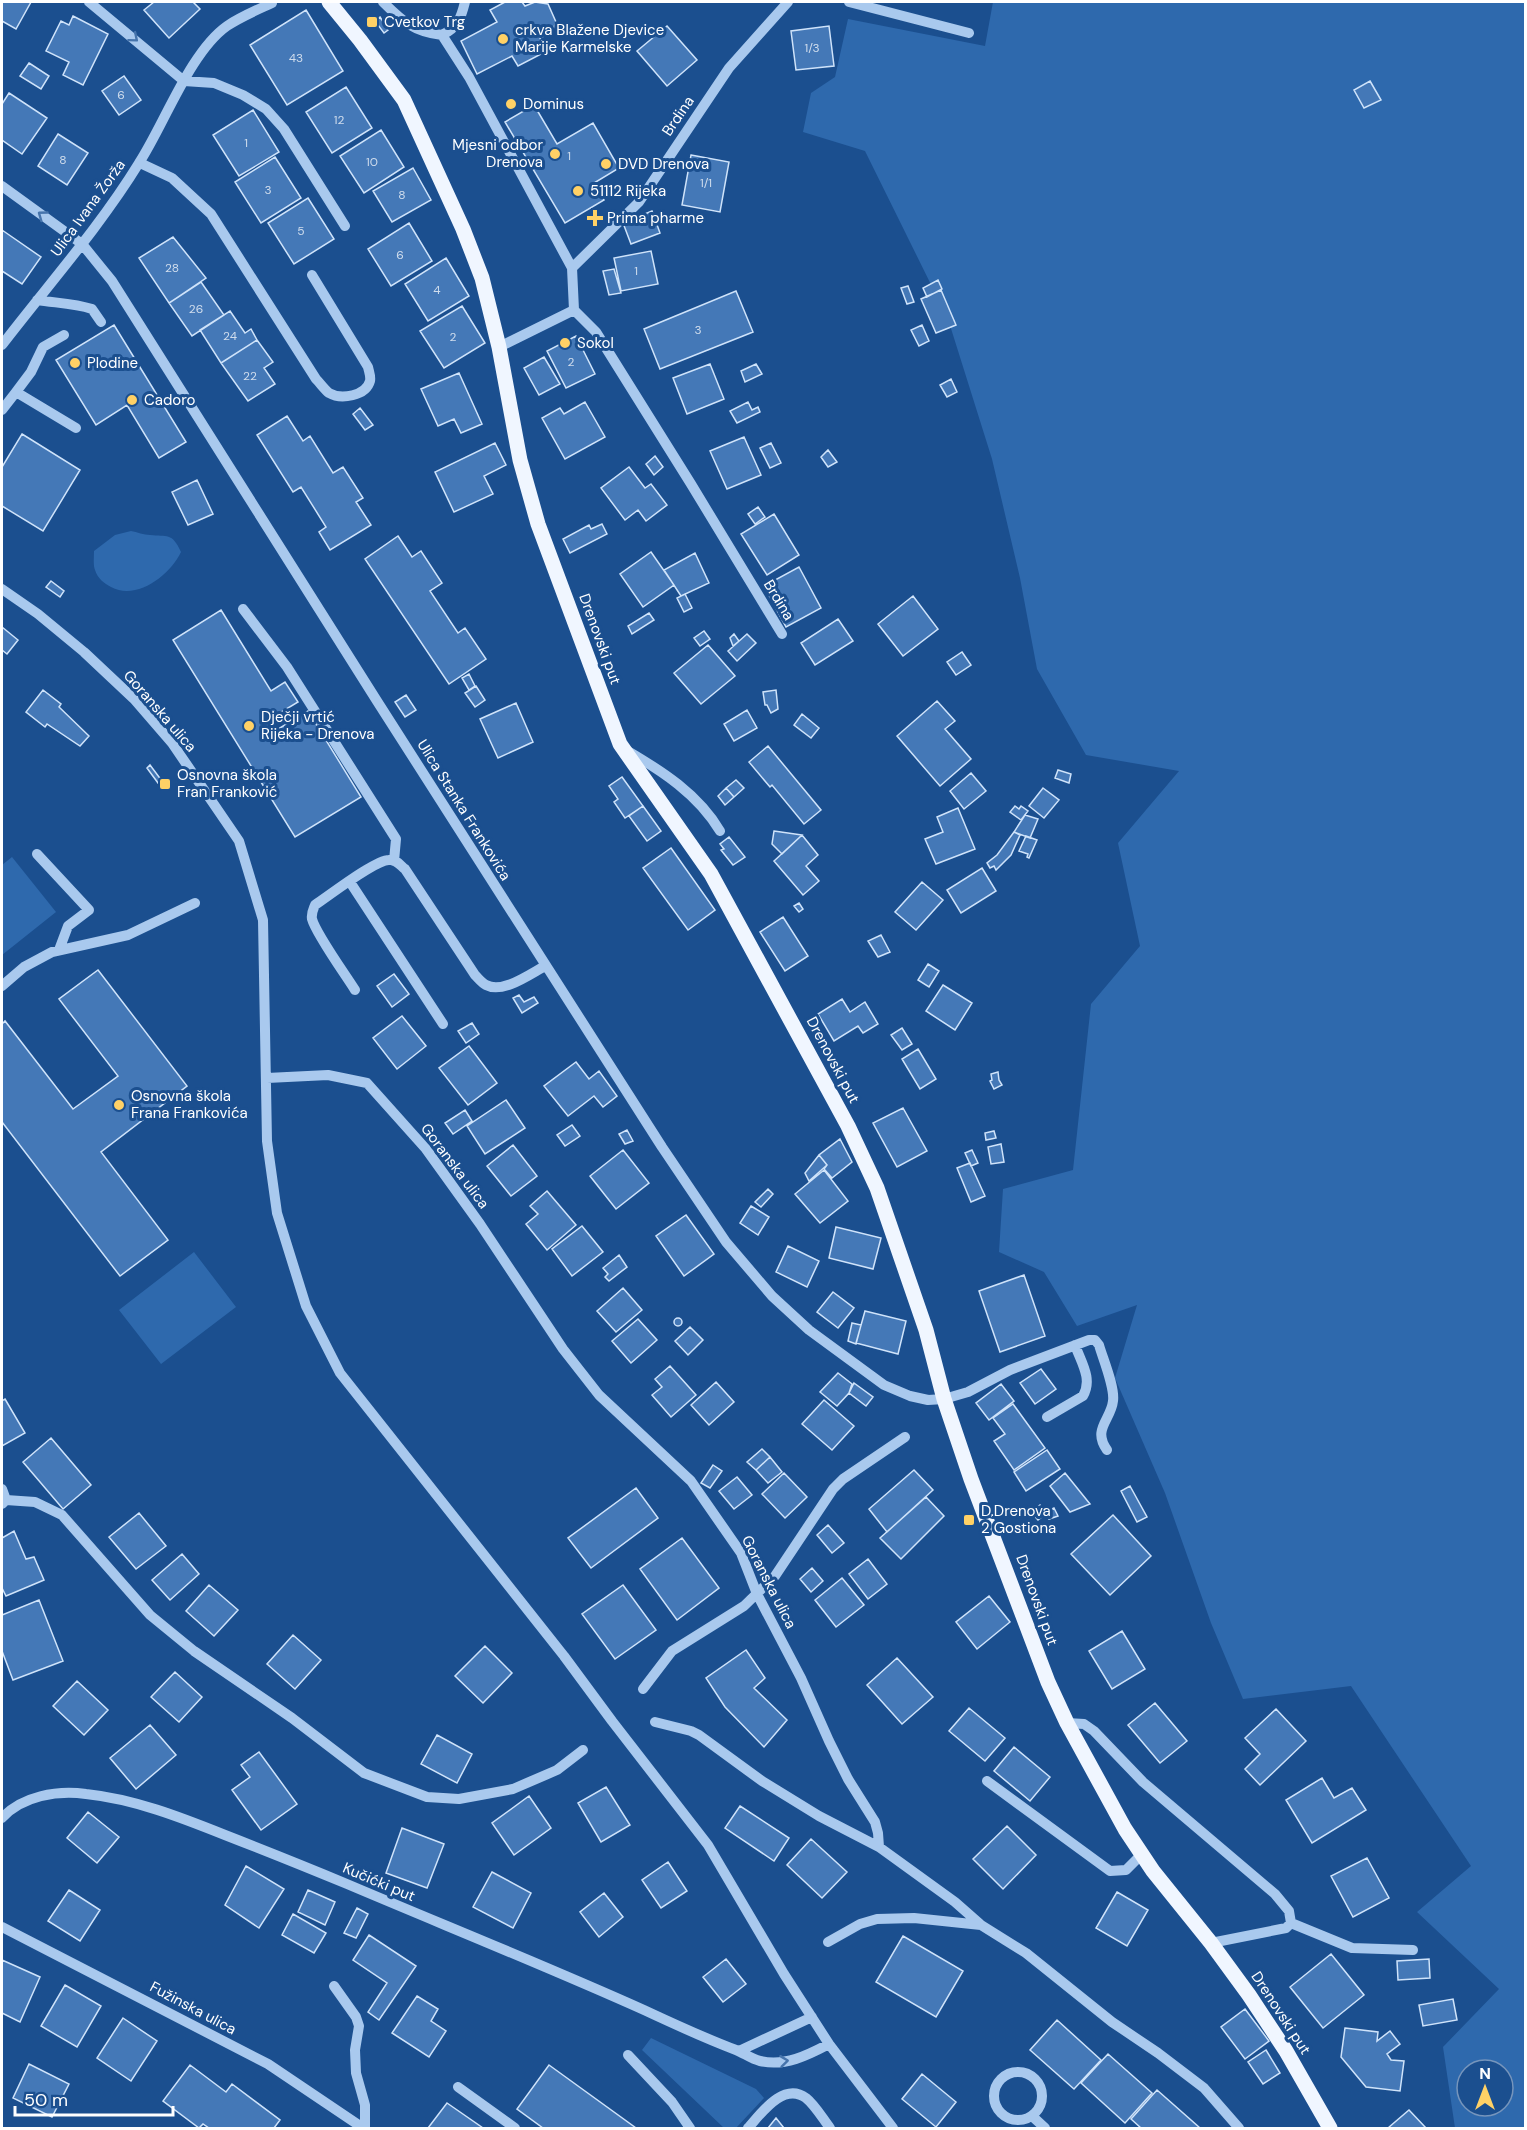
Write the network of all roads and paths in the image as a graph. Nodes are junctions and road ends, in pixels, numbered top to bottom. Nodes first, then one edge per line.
1 (89, 2) edge
2 (329, 2) edge
3 (383, 2) edge
4 (465, 2) edge
5 (788, 2) edge
6 (849, 2) edge
7 (272, 3) dead end
8 (969, 33) dead end
9 (442, 35) junction
10 (184, 81) junction
11 (140, 163) junction
12 (2, 186) edge
13 (345, 226) dead end
14 (82, 244) junction
15 (572, 268) junction
16 (312, 275) dead end
17 (37, 300) junction
18 (574, 310) junction
19 (101, 322) dead end
20 (64, 335) dead end
21 (2, 345) edge
22 (499, 347) junction
23 (16, 392) junction
24 (2, 410) edge
25 (76, 429) dead end
26 (2, 589) edge
27 (243, 609) dead end
28 (782, 634) dead end
29 (623, 748) junction
30 (720, 831) dead end
31 (37, 854) dead end
32 (394, 861) junction
33 (350, 882) junction
34 (195, 903) dead end
35 (59, 950) junction
36 (545, 966) junction
37 (2, 986) edge
38 (355, 990) dead end
39 (443, 1024) dead end
40 (267, 1078) junction
41 (1075, 1345) junction
42 (944, 1400) junction
43 (1047, 1417) dead end
44 (905, 1437) dead end
45 (1107, 1450) dead end
46 (2, 1489) edge
47 (4, 1502) edge
48 (757, 1594) junction
49 (643, 1689) dead end
50 (655, 1722) dead end
51 (1067, 1723) junction
52 (583, 1750) dead end
53 (987, 1781) dead end
54 (2, 1818) edge
55 (879, 1847) junction
56 (1142, 1854) junction
57 (1291, 1923) junction
58 (981, 1925) junction
59 (2, 1927) edge
60 (828, 1942) dead end
61 (1211, 1942) junction
62 (1413, 1950) dead end
63 (334, 1986) dead end
64 (812, 2017) junction
65 (829, 2044) junction
66 (739, 2051) junction
67 (628, 2055) dead end
68 (458, 2087) dead end
69 (1032, 2116) junction
70 (364, 2128) edge
71 (515, 2128) edge
72 (690, 2128) edge
73 (748, 2128) edge
74 (830, 2128) edge
75 (893, 2128) edge
76 (1045, 2128) edge
77 (1239, 2128) edge
78 (1330, 2128) edge

1 -> 10 street
2 - 22 main road, Drenovski put
3 - 9 street
4 - 9 street
5 - 15 street, Brdina
6 - 8 street
7 - 10 street, Ulica Ivana Žorža
9 - 15 street
10 - 11 street, Ulica Ivana Žorža
10 - 13 street
11 - 14 street, Ulica Ivana Žorža
11 - 16 street
14 -> 12 street, Ulica Stanka Frankovića
14 - 17 street, Ulica Ivana Žorža
14 - 36 street, Ulica Stanka Frankovića
15 - 18 street
17 - 19 street
17 - 21 street, Ulica Ivana Žorža
18 - 22 street
18 - 28 street, Brdina
20 - 23 street
22 - 29 main road, Drenovski put
23 - 24 street
23 - 25 street
26 - 40 street, Goranska ulica
27 - 32 street
29 - 30 street
29 - 42 main road, Drenovski put
31 - 35 street
32 - 33 street
32 - 36 street
33 - 38 street
33 - 39 street
34 - 35 street
35 - 37 street
36 - 42 street, Ulica Stanka Frankovića
40 - 48 street, Goranska ulica
40 - 64 street
41 - 42 street
41 - 43 street
41 - 45 street
42 - 51 main road, Drenovski put
44 - 48 street
46 - 47 street
47 - 52 street
48 - 49 street
48 - 55 street, Goranska ulica
50 - 55 street
51 - 56 main road, Drenovski put
51 - 57 street
53 - 56 street
54 - 66 street, Kučićki put
55 - 58 street
56 - 61 main road, Drenovski put
57 - 61 street
57 - 62 street
58 - 60 street
58 - 77 street
59 - 70 street, Fužinska ulica
61 - 78 main road, Drenovski put
63 - 70 street
64 - 65 street
64 - 66 street
66 -> 65 street, Kučićki put
65 - 75 street
67 - 72 street
68 - 71 street
69 - 69 street
69 - 76 street
73 - 74 street

